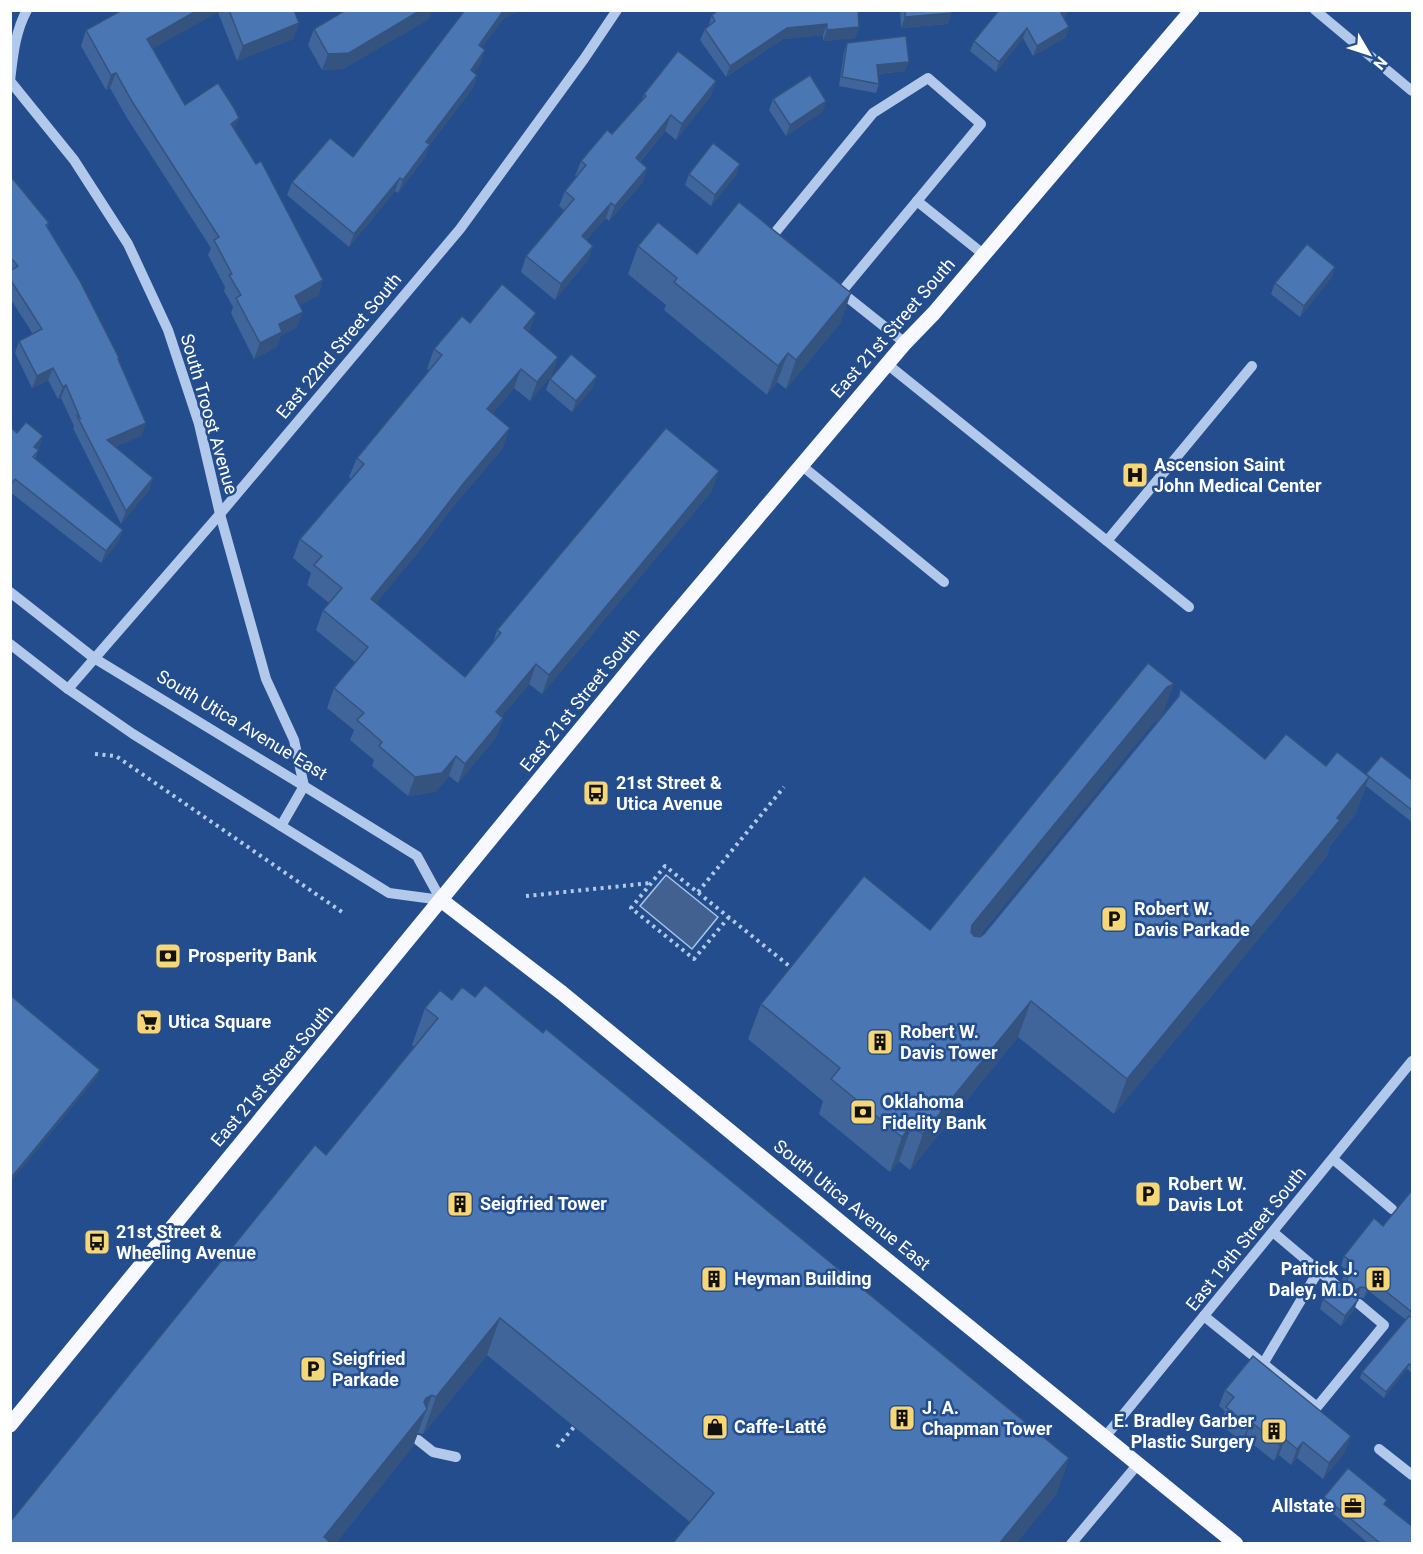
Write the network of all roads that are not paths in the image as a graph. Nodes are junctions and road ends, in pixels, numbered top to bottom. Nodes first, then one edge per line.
1 (27, 10) edge
2 (617, 10) edge
3 (1192, 10) edge
4 (1315, 10) edge
5 (10, 81) edge
6 (1413, 91) edge
7 (917, 201) junction
8 (983, 254) junction
9 (841, 292) junction
10 (904, 343) junction
11 (887, 364) junction
12 (1252, 366) dead end
13 (801, 465) junction
14 (220, 514) junction
15 (1107, 541) junction
16 (944, 582) dead end
17 (10, 592) edge
18 (1189, 607) dead end
19 (10, 644) edge
20 (94, 658) junction
21 (68, 689) junction
22 (304, 786) junction
23 (281, 826) junction
24 (441, 900) junction
25 (1413, 1062) edge
26 (1333, 1159) junction
27 (1392, 1209) dead end
28 (1273, 1232) junction
29 (1319, 1270) junction
30 (1337, 1286) edge
31 (1359, 1304) edge
32 (1204, 1316) junction
33 (1263, 1364) junction
34 (10, 1425) edge
35 (1105, 1437) junction
36 (418, 1440) edge
37 (1379, 1449) dead end
38 (456, 1457) dead end
39 (1138, 1464) junction
40 (1413, 1475) edge
41 (1071, 1544) edge
42 (1236, 1544) edge

1 - 5 street
2 - 14 street, East 22nd Street South
3 - 8 main road, East 21st Street South
4 - 6 street
5 - 14 street, South Troost Avenue
7 - 8 street
7 - 9 street
7 - 9 street
8 - 10 main road, East 21st Street South
9 - 10 street
10 - 11 main road, East 21st Street South
11 - 13 main road, East 21st Street South
11 - 15 street
12 - 15 street
13 - 16 street
13 - 24 main road, East 21st Street South
14 - 20 street, East 22nd Street South
14 - 22 street, South Troost Avenue
15 - 18 street
17 - 20 street, South Utica Avenue East
19 - 21 street, South Utica Avenue East
20 - 21 street, East 22nd Street South
20 - 22 street, South Utica Avenue East
21 - 23 street, South Utica Avenue East
22 - 23 street
22 - 24 street, South Utica Avenue East
23 - 24 street, South Utica Avenue East
24 - 34 main road, East 21st Street South
24 - 35 main road, South Utica Avenue East
25 - 26 street, East 19th Street South
26 - 27 street
26 - 28 street, East 19th Street South
28 - 29 street
28 - 32 street, East 19th Street South
29 - 30 street
29 - 33 street
31 - 33 street
32 - 33 street
32 - 35 street, East 19th Street South
35 - 39 main road, South Utica Avenue East
36 - 38 street
37 - 40 street
39 - 41 street
39 - 42 main road, South Utica Avenue East

